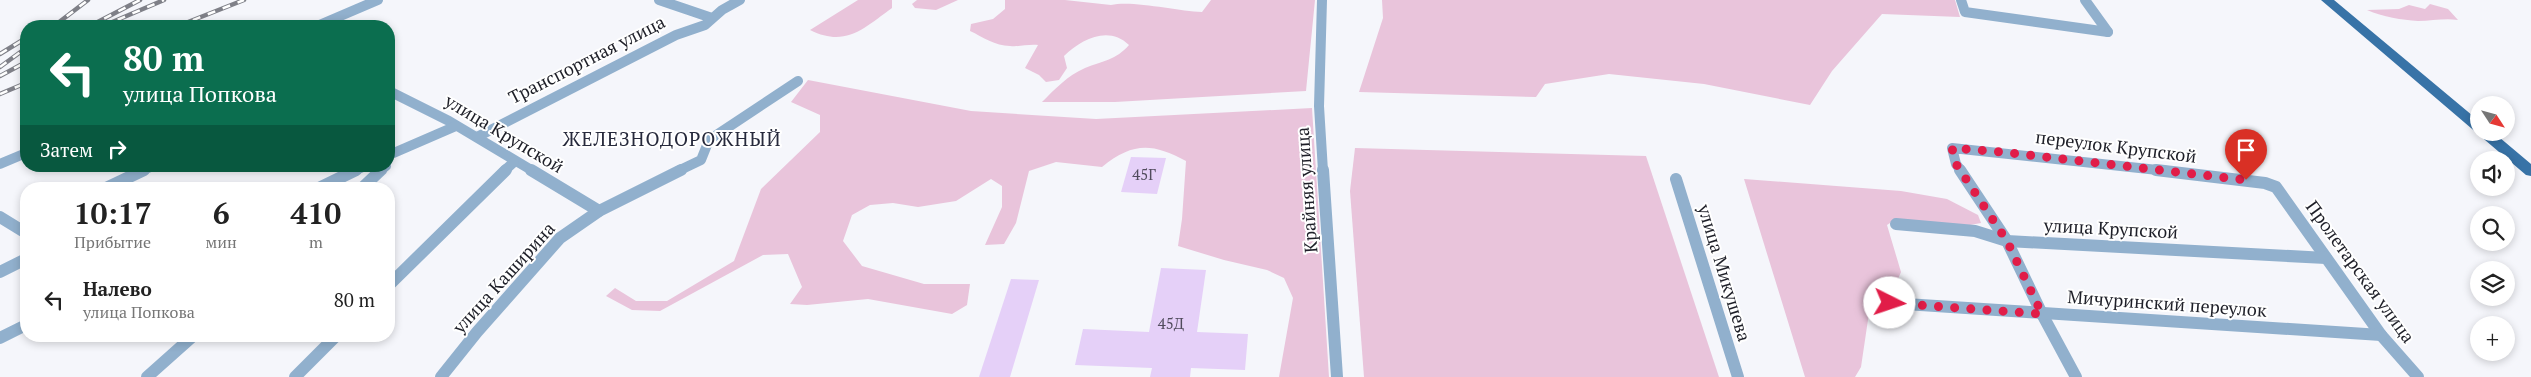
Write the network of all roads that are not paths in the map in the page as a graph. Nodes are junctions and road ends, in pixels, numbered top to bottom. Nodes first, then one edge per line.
1 (378, 0) edge
2 (659, 0) edge
3 (740, 0) edge
4 (1322, 0) edge
5 (1961, 0) edge
6 (2085, 0) edge
7 (2327, 0) edge
8 (712, 18) junction
9 (331, 20) edge
10 (798, 81) dead end
11 (395, 94) edge
12 (2470, 120) edge
13 (456, 126) junction
14 (477, 137) junction
15 (2495, 141) edge
16 (410, 145) junction
17 (395, 152) edge
18 (20, 156) edge
19 (395, 159) edge
20 (514, 162) junction
21 (0, 164) edge
22 (140, 172) edge
23 (352, 172) edge
24 (380, 172) edge
25 (2531, 172) edge
26 (1676, 180) dead end
27 (119, 182) edge
28 (331, 182) edge
29 (369, 182) edge
30 (2276, 187) joint
31 (600, 211) junction
32 (0, 217) edge
33 (1896, 224) dead end
34 (20, 227) edge
35 (2007, 241) junction
36 (2326, 258) junction
37 (20, 262) edge
38 (0, 272) edge
39 (395, 279) edge
40 (1890, 303) dead end
41 (2042, 314) junction
42 (20, 328) edge
43 (2381, 335) junction
44 (0, 338) edge
45 (186, 342) edge
46 (330, 342) edge
47 (147, 377) edge
48 (295, 377) edge
49 (441, 377) edge
50 (1337, 377) edge
51 (1738, 377) edge
52 (2076, 377) edge
53 (2418, 377) edge

1 - 9 street
2 - 8 street
3 - 8 street, Транспортная улица
4 - 50 street, Крайняя улица
5 - 6 street
7 - 12 main road
8 - 14 street, Транспортная улица
10 - 31 street, улица Каширина
11 - 13 street, улица Крупской
13 - 14 street, улица Крупской
13 - 16 street
14 - 20 street, улица Крупской
15 - 25 main road
16 - 17 street
16 - 19 street
18 - 21 street
20 - 31 street, улица Крупской
20 - 39 street
22 - 27 street
23 - 28 street
24 - 29 street
26 - 51 street, улица Микушева
30 - 35 street, переулок Крупской
30 - 36 street, Пролетарская улица
31 - 49 street, улица Каширина
32 - 34 street
33 - 35 street, улица Крупской
35 - 36 street, улица Крупской
35 - 41 street
36 - 43 street, Пролетарская улица
37 - 38 street
40 - 41 street, Мичуринский переулок
41 - 43 street, Мичуринский переулок
41 - 52 street
42 - 44 street
43 - 53 street, Пролетарская улица
45 - 47 street
46 - 48 street

